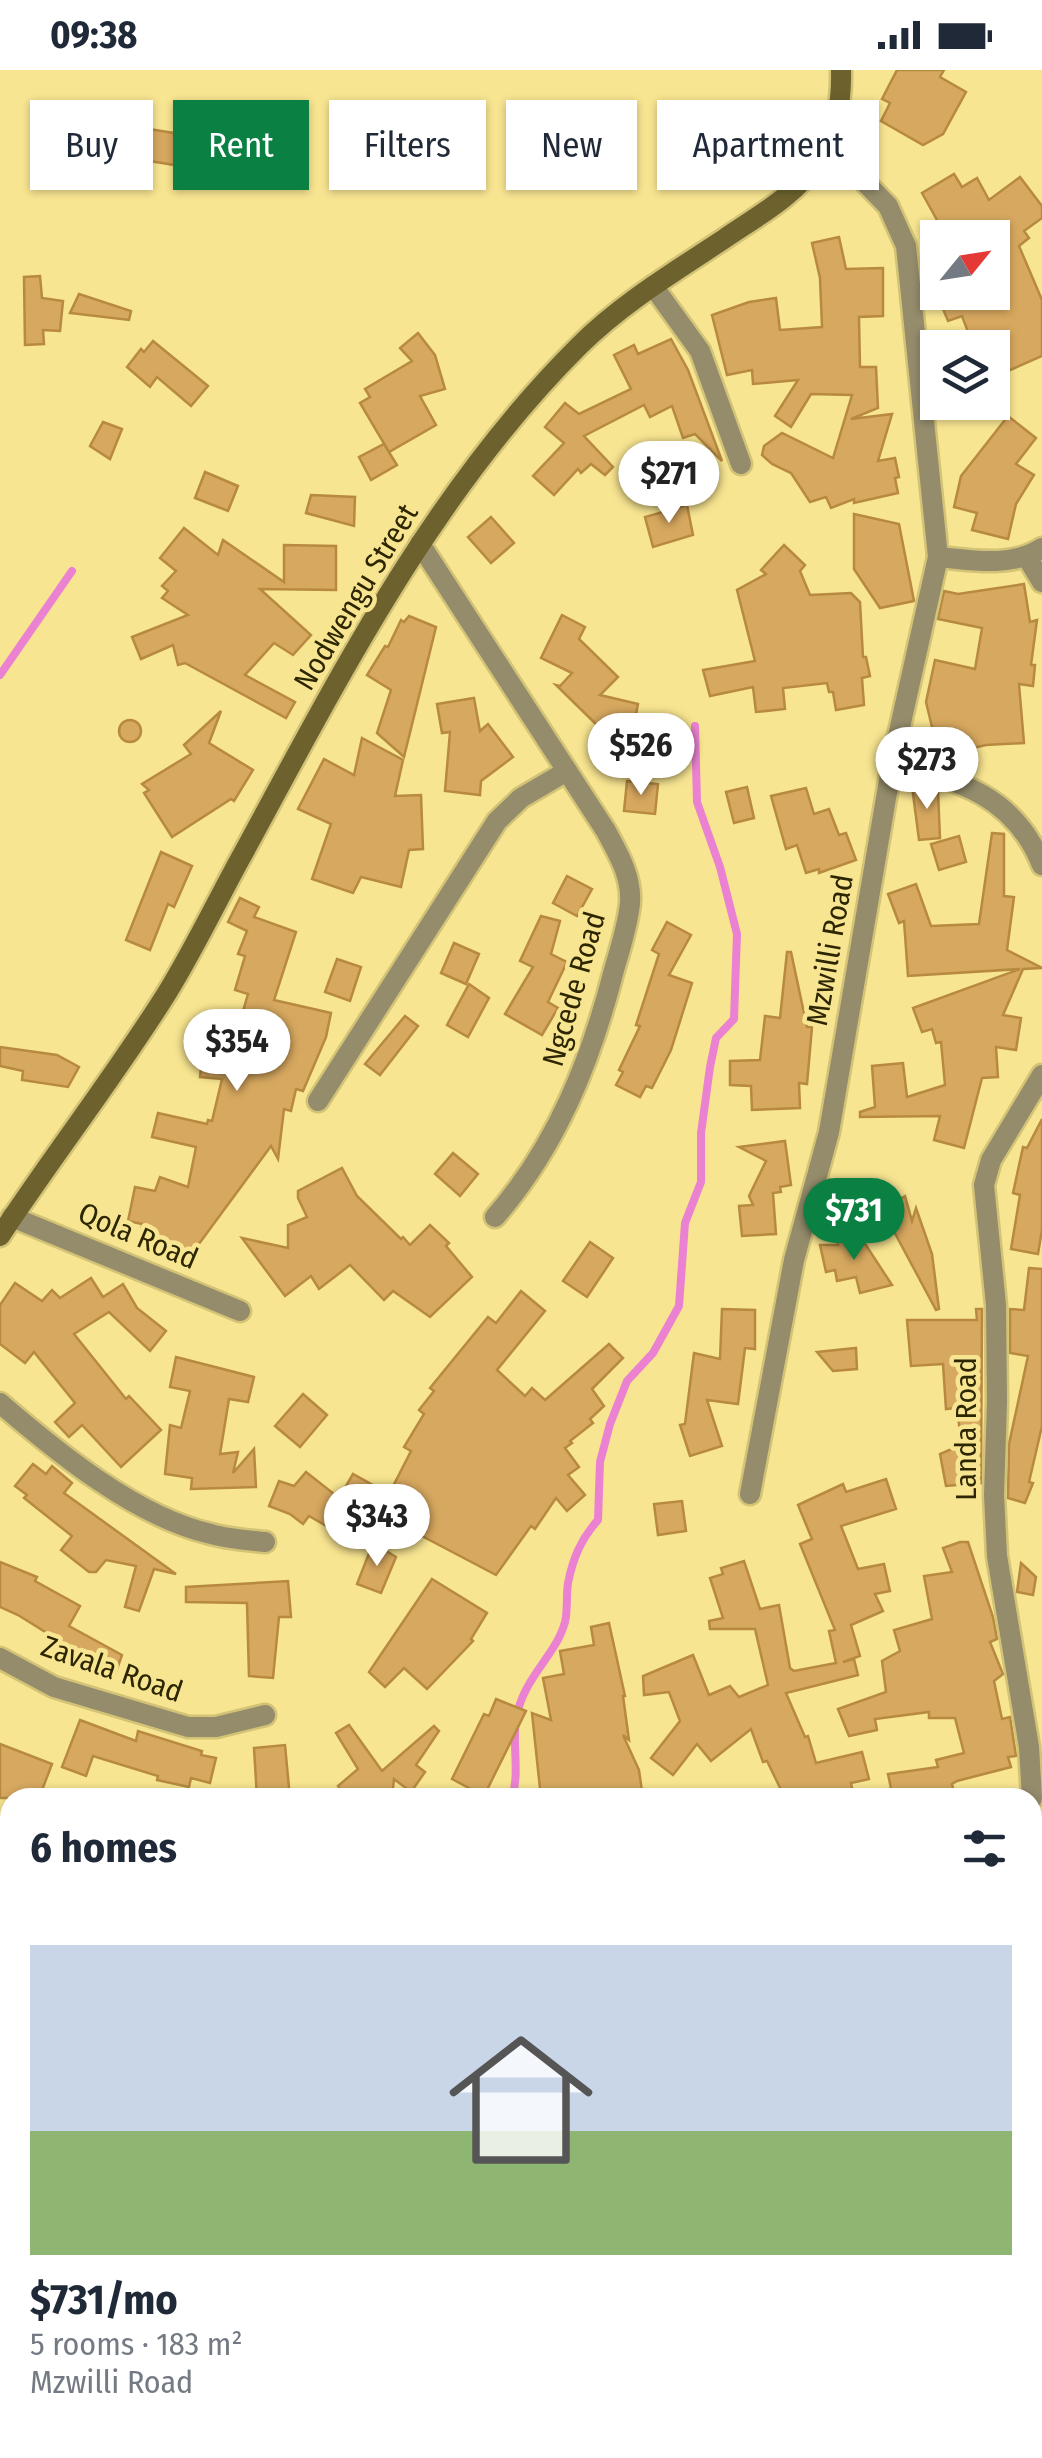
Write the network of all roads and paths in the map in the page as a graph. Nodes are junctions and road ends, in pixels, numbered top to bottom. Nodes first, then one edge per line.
1 (841, 70) edge
2 (840, 100) edge
3 (792, 190) edge
4 (873, 190) edge
5 (653, 286) junction
6 (741, 464) dead end
7 (420, 544) junction
8 (1035, 553) edge
9 (938, 557) junction
10 (1042, 582) edge
11 (892, 763) junction
12 (567, 771) junction
13 (1042, 866) edge
14 (1042, 1075) edge
15 (318, 1101) dead end
16 (12, 1216) junction
17 (495, 1217) dead end
18 (0, 1236) edge
19 (240, 1311) dead end
20 (0, 1403) edge
21 (750, 1494) dead end
22 (264, 1542) dead end
23 (0, 1658) edge
24 (265, 1715) dead end
25 (1032, 1788) edge

1 - 2 street, Nodwengu Street
3 - 5 street, Nodwengu Street
4 - 9 street, Mzwilli Road
5 - 6 street
5 - 7 street, Nodwengu Street
7 - 12 street, Ngcede Road
7 - 16 street, Nodwengu Street
8 - 9 street
8 - 10 street
9 - 11 street, Mzwilli Road
11 - 13 street
11 - 21 street, Mzwilli Road
12 - 15 street
12 - 17 street, Ngcede Road
14 - 25 street, Landa Road
16 - 18 street, Nodwengu Street
16 - 19 street, Qola Road
20 - 22 street
23 - 24 street, Zavala Road

